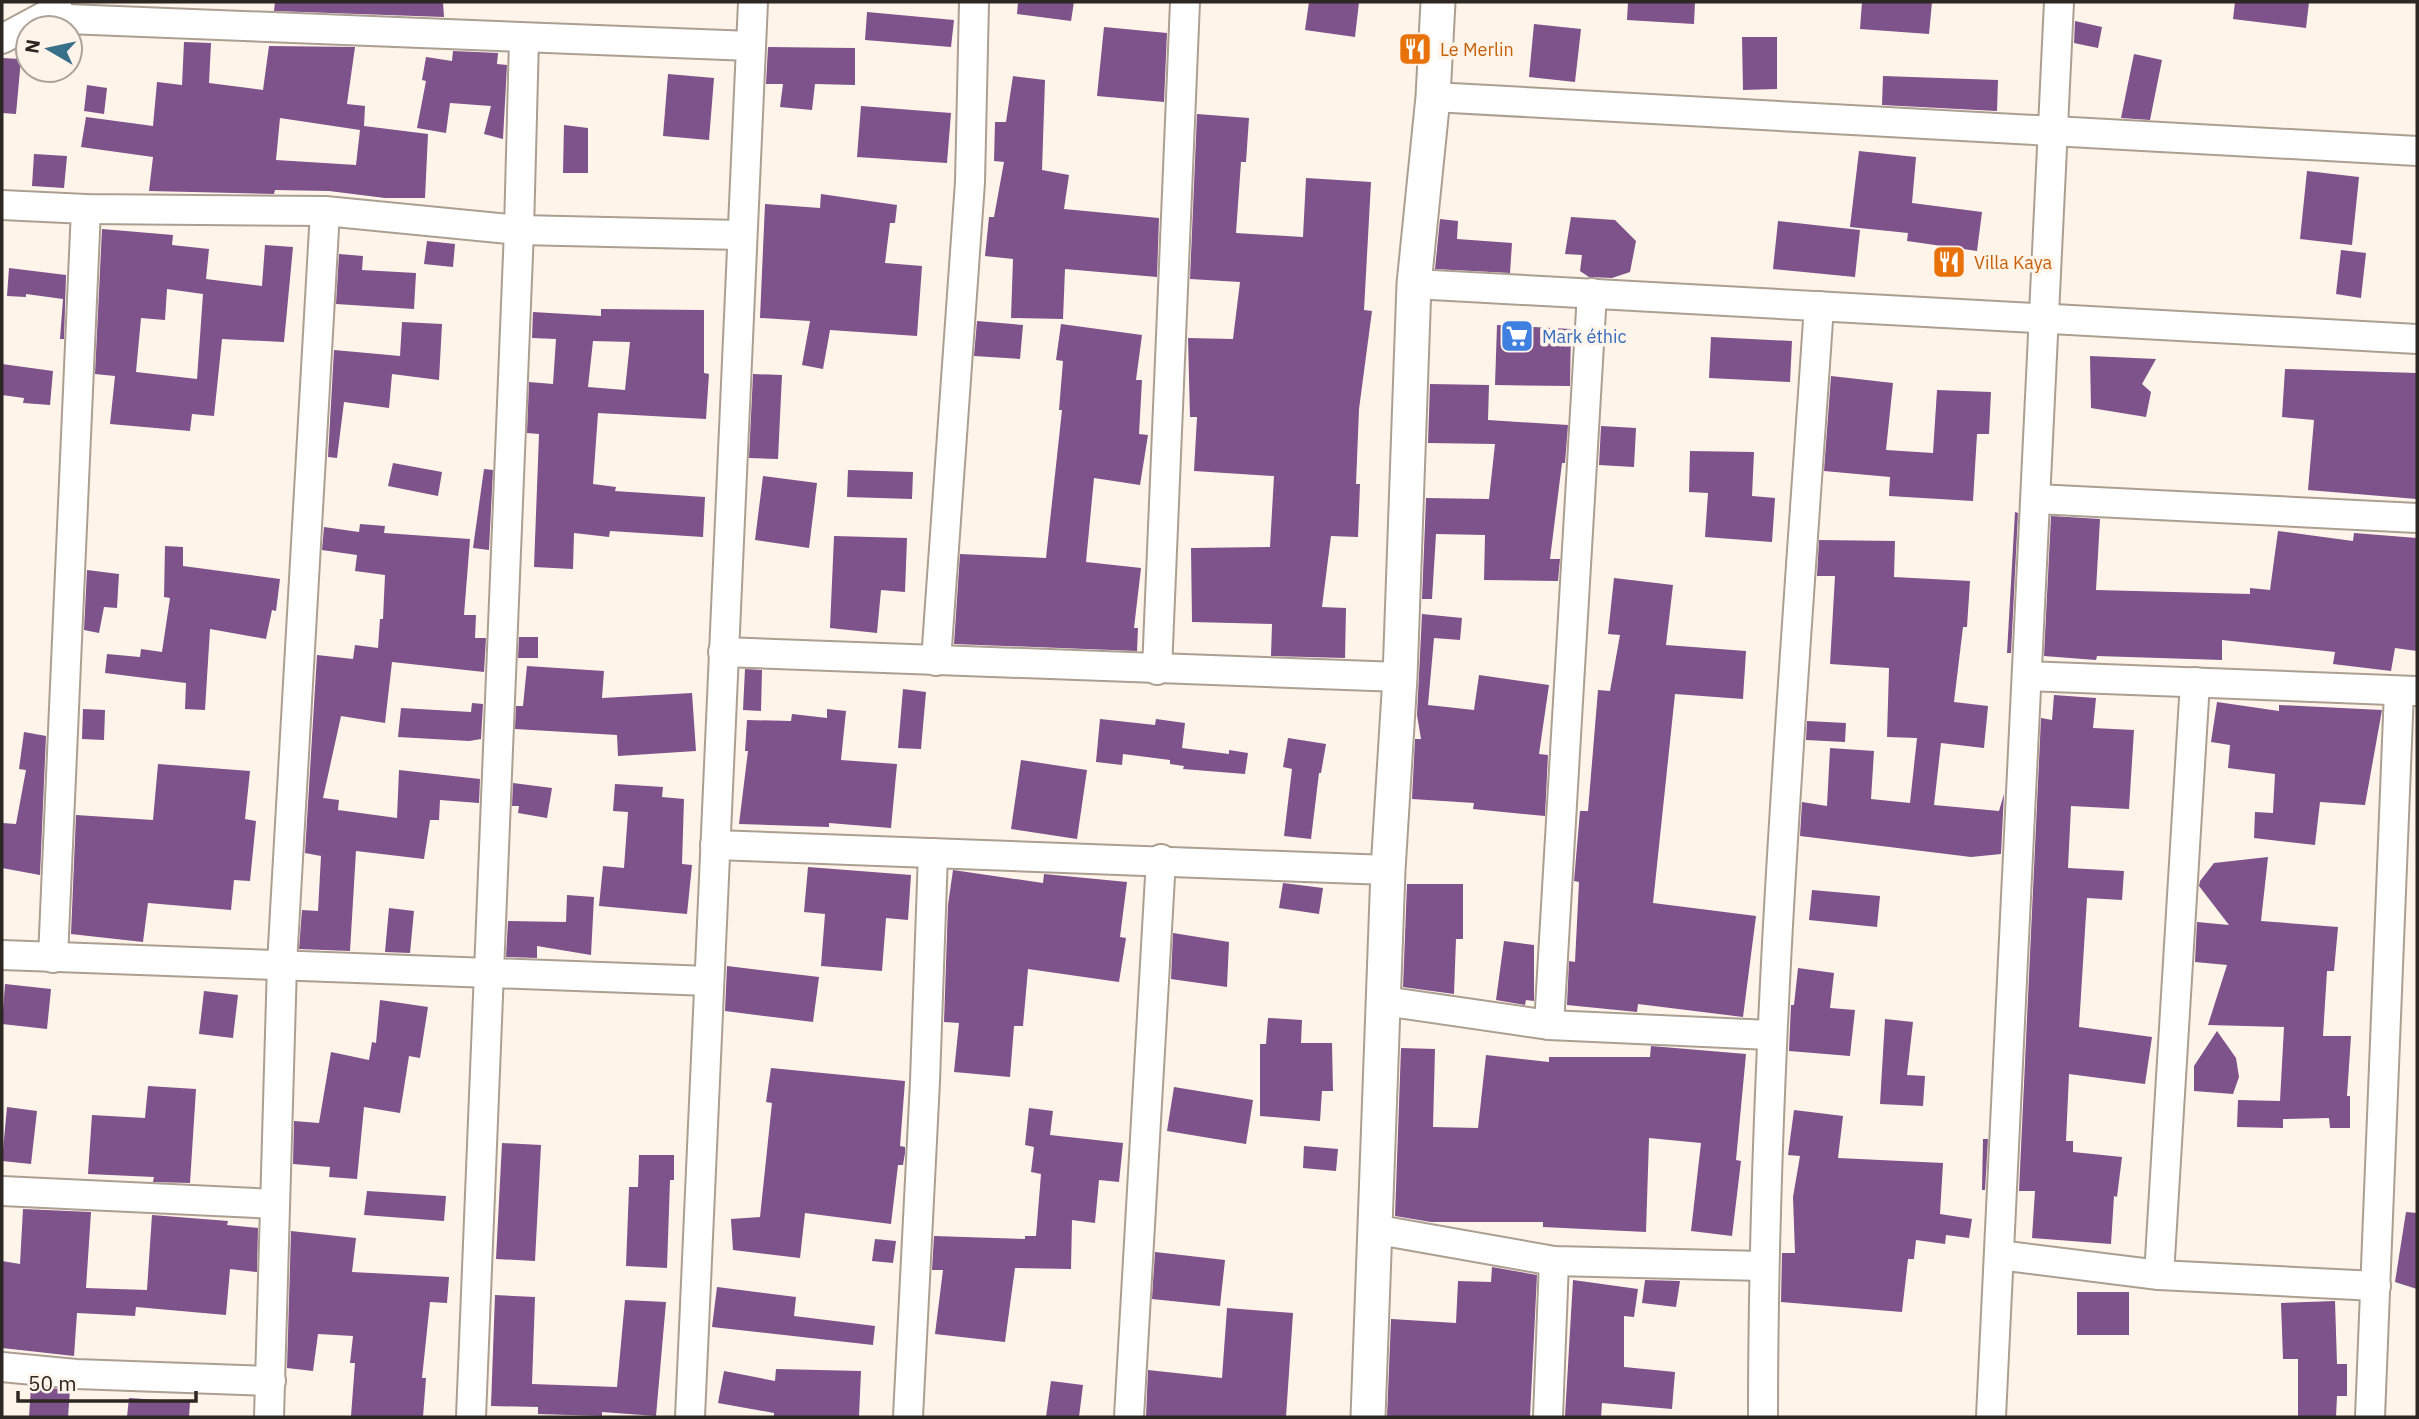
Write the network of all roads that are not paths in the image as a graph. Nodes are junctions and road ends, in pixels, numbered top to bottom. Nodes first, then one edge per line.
1 (72, 2) edge
2 (752, 2) edge
3 (974, 2) edge
4 (1185, 2) edge
5 (1438, 2) edge
6 (2059, 2) edge
7 (50, 14) edge
8 (84, 20) edge
9 (524, 39) junction
10 (751, 46) junction
11 (1433, 97) junction
12 (2053, 131) junction
13 (2417, 151) edge
14 (2, 205) edge
15 (86, 209) junction
16 (325, 211) junction
17 (519, 230) junction
18 (741, 235) junction
19 (1414, 284) junction
20 (1592, 293) junction
21 (1819, 306) junction
22 (2044, 318) junction
23 (2417, 340) edge
24 (2036, 499) junction
25 (2417, 518) edge
26 (723, 652) junction
27 (936, 661) junction
28 (1157, 670) junction
29 (2027, 676) junction
30 (1400, 677) junction
31 (2196, 682) junction
32 (2408, 691) edge
33 (715, 845) junction
34 (933, 853) junction
35 (1161, 859) junction
36 (1388, 870) junction
37 (2, 955) edge
38 (53, 958) junction
39 (282, 964) junction
40 (489, 973) junction
41 (709, 981) junction
42 (1384, 1001) junction
43 (1549, 1025) junction
44 (1770, 1035) junction
45 (2, 1191) edge
46 (275, 1204) junction
47 (1373, 1229) junction
48 (1999, 1255) junction
49 (1554, 1261) junction
50 (1763, 1266) junction
51 (2159, 1275) junction
52 (2376, 1286) junction
53 (2, 1367) edge
54 (271, 1381) junction
55 (270, 1417) edge
56 (471, 1417) edge
57 (690, 1417) edge
58 (908, 1417) edge
59 (1129, 1417) edge
60 (1368, 1417) edge
61 (1548, 1417) edge
62 (1763, 1417) edge
63 (1991, 1417) edge
64 (2370, 1417) edge

1 - 7 street
2 - 10 street
3 - 27 street
4 - 28 street
5 - 11 street
6 - 12 street
8 - 9 street
9 - 10 street
9 - 17 street
10 - 18 street
11 - 12 street
11 - 19 street
12 - 13 street
12 - 22 street
14 - 15 street
15 - 16 street
15 - 38 street
16 - 17 street
16 - 39 street
17 - 18 street
17 - 40 street
18 - 26 street
19 - 20 street
19 - 30 street
20 - 21 street
20 - 43 street
21 - 22 street
21 - 44 street
22 - 23 street
22 - 24 street
24 - 25 street
24 - 29 street
26 - 27 street
26 - 33 street
27 - 28 street
28 - 30 street
29 - 31 street
29 - 48 street
30 - 36 street
31 - 32 street
31 - 51 street
32 - 52 street
33 - 34 street
33 - 41 street
34 - 35 street
34 - 58 street
35 - 36 street
35 - 59 street
36 - 42 street
37 - 38 street
38 - 39 street
39 - 40 street
39 - 46 street
40 - 41 street
40 - 56 street
41 - 57 street
42 - 43 street
42 - 47 street
43 - 44 street
44 - 50 street
45 - 46 street
46 - 54 street
47 - 49 street
47 - 60 street
48 - 51 street
48 - 63 street
49 - 50 street
49 - 61 street
50 - 62 street
51 - 52 street
52 - 64 street
53 - 54 street
54 - 55 street

